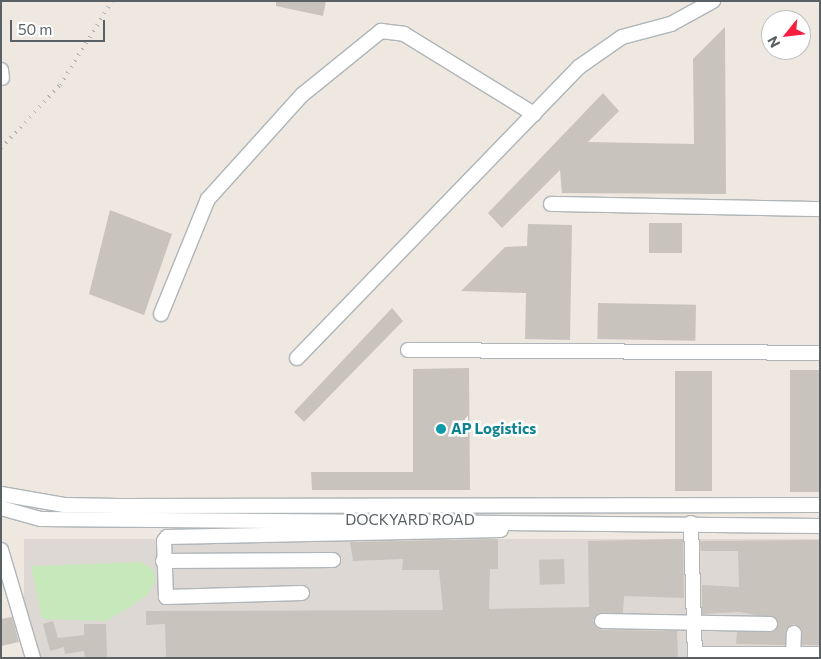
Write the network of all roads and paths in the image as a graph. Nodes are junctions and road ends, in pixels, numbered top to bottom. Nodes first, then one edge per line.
1 (713, 1) edge
2 (534, 114) junction
3 (551, 204) dead end
4 (820, 209) edge
5 (161, 314) dead end
6 (408, 350) dead end
7 (820, 353) edge
8 (297, 358) dead end
9 (1, 494) edge
10 (820, 505) edge
11 (1, 508) edge
12 (516, 513) junction
13 (538, 521) junction
14 (692, 523) junction
15 (820, 526) edge
16 (1, 550) edge
17 (333, 560) dead end
18 (163, 561) junction
19 (302, 593) dead end
20 (602, 621) dead end
21 (695, 623) junction
22 (770, 624) dead end
23 (794, 633) dead end
24 (820, 654) edge
25 (695, 656) edge
26 (793, 656) edge
27 (33, 658) edge

1 - 2 street
2 - 5 street
2 - 8 street
3 - 4 street
6 - 7 street
9 - 12 street, DOCKYARD ROAD
10 - 12 street, DOCKYARD ROAD
11 - 12 street, DOCKYARD ROAD
12 - 13 street, DOCKYARD ROAD
13 - 14 street, DOCKYARD ROAD
13 - 18 street
14 - 15 street, DOCKYARD ROAD
14 - 21 street
16 - 27 street
17 - 18 street
18 - 19 street
20 - 21 street
21 - 22 street
21 - 25 street
23 - 26 street
24 - 26 street
25 - 26 street

